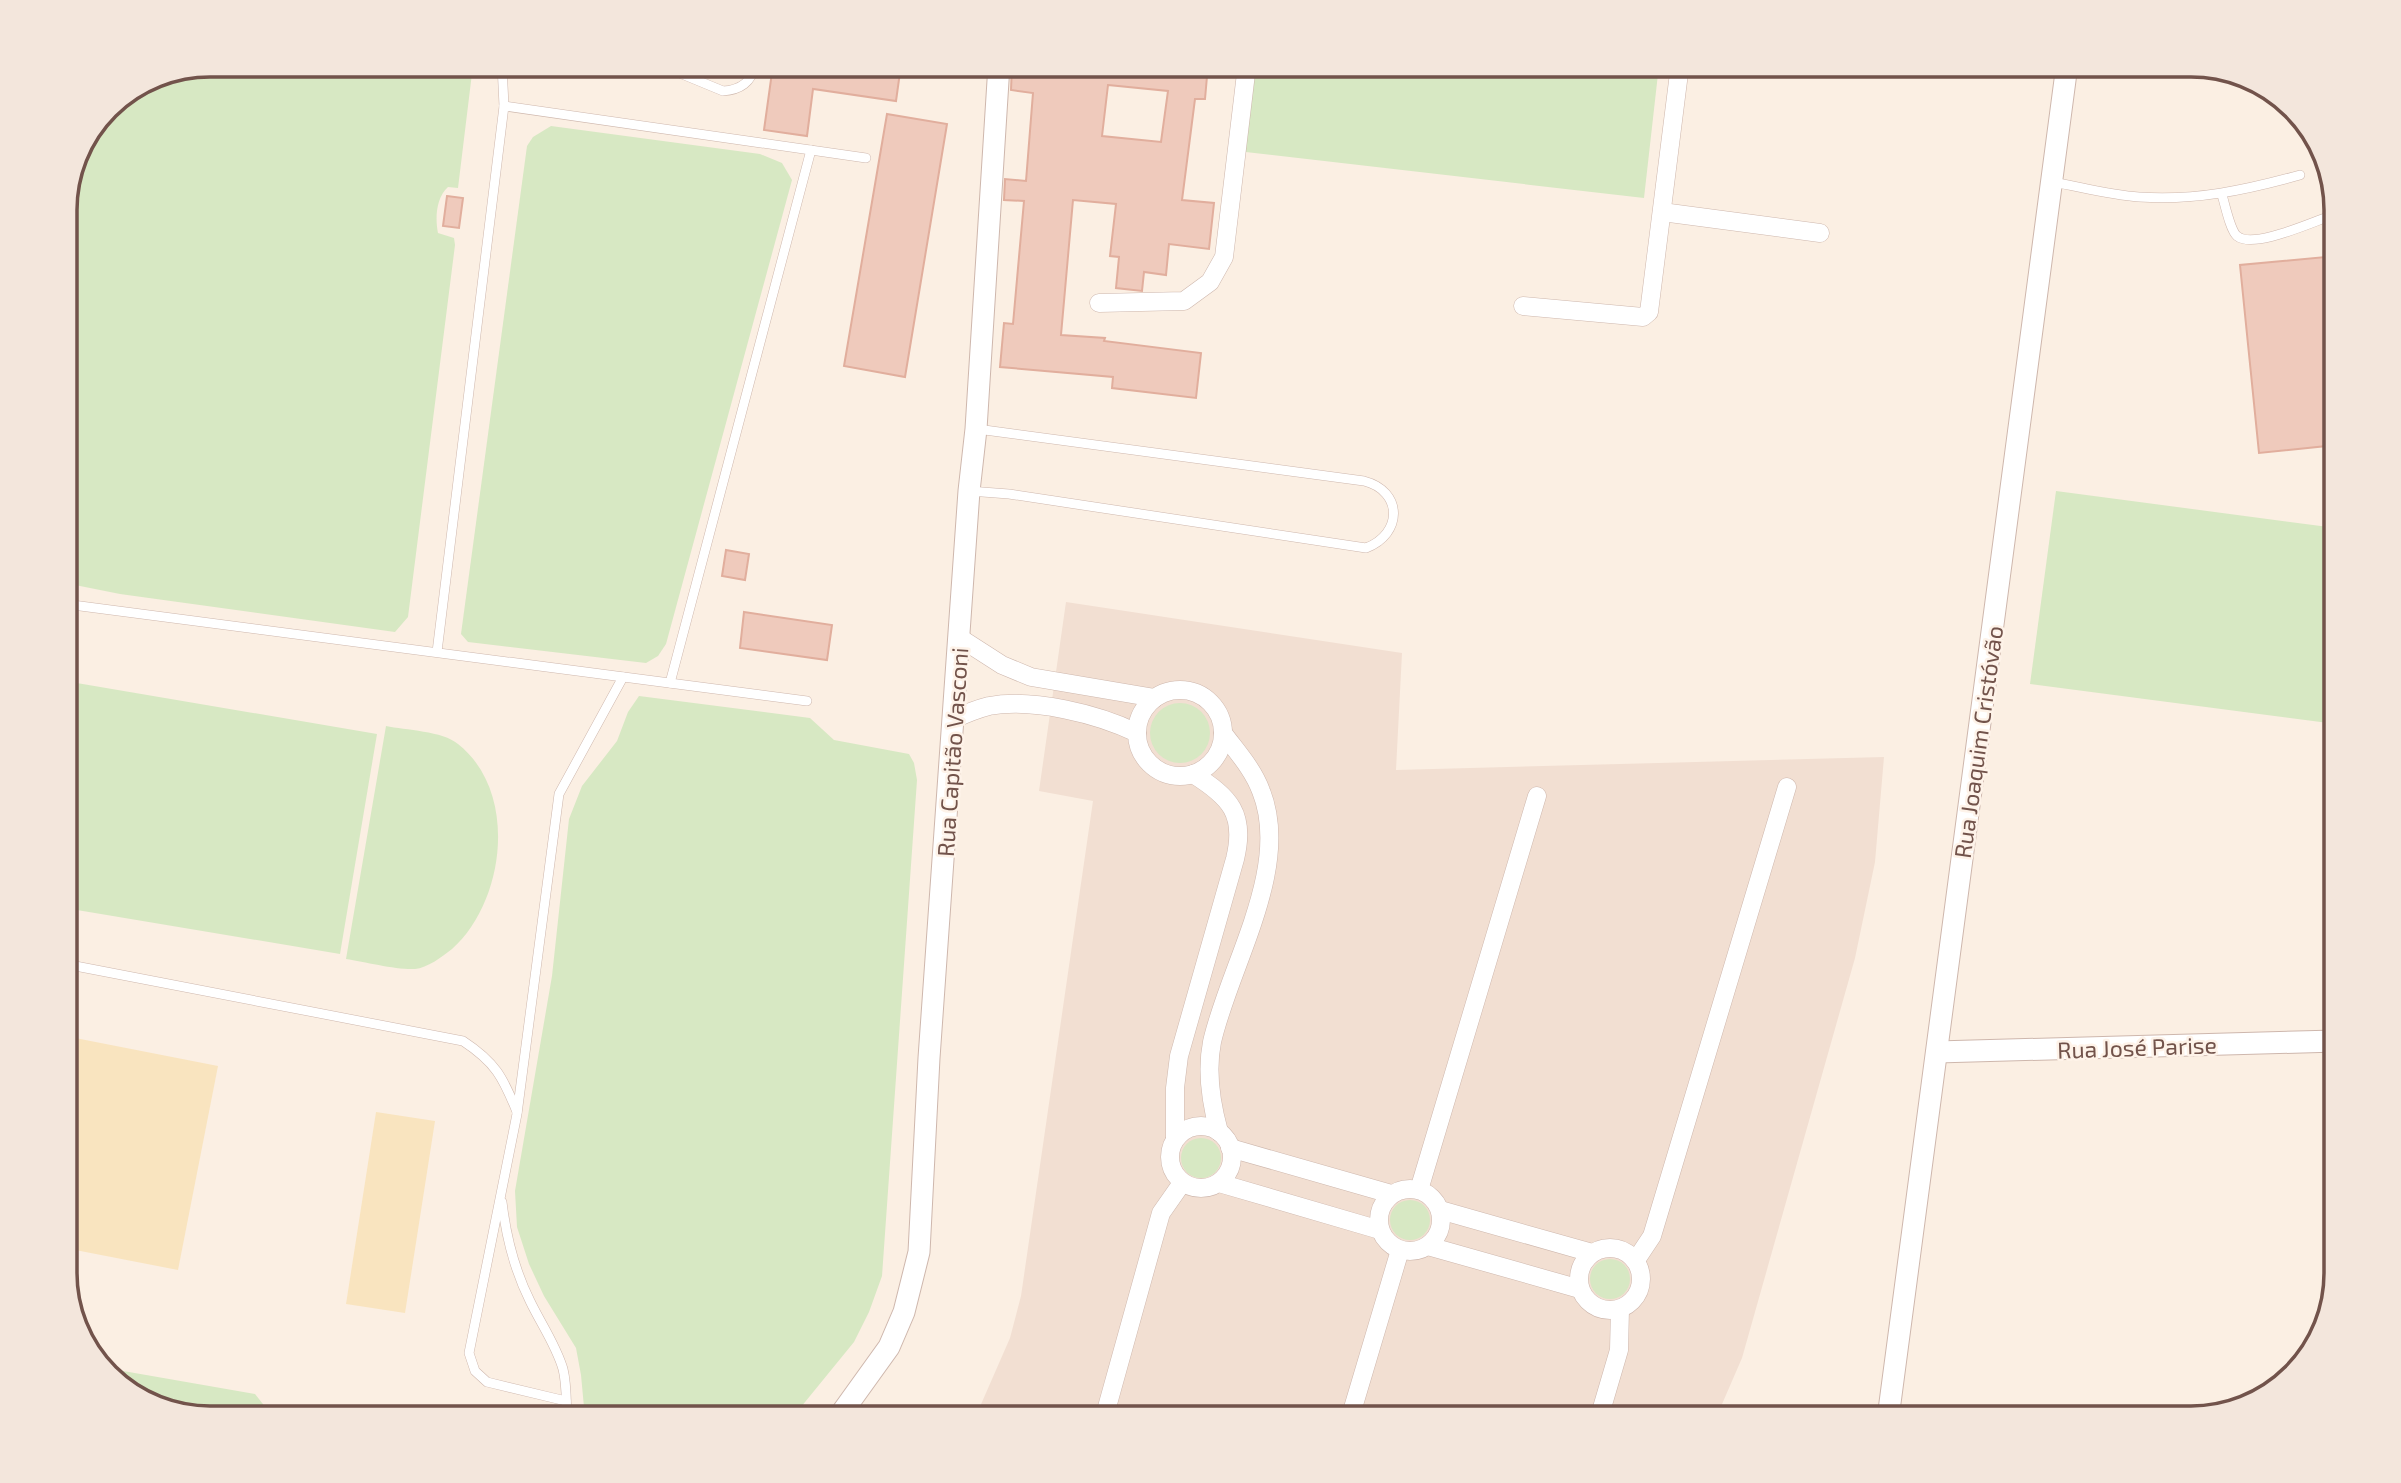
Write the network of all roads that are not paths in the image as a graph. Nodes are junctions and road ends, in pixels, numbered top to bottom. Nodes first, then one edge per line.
1 (503, 77) edge
2 (688, 77) edge
3 (750, 77) edge
4 (998, 77) edge
5 (1246, 77) edge
6 (1679, 77) edge
7 (2066, 77) edge
8 (504, 106) junction
9 (811, 150) junction
10 (866, 158) dead end
11 (2300, 175) dead end
12 (2053, 182) junction
13 (2222, 195) junction
14 (1662, 212) junction
15 (2324, 218) edge
16 (1820, 233) dead end
17 (1099, 303) dead end
18 (1523, 306) dead end
19 (976, 429) junction
20 (969, 492) junction
21 (77, 606) edge
22 (960, 638) junction
23 (437, 652) junction
24 (623, 677) junction
25 (1031, 677) junction
26 (670, 683) junction
27 (1100, 690) junction
28 (1155, 698) junction
29 (807, 701) dead end
30 (1023, 704) junction
31 (1096, 716) junction
32 (954, 719) junction
33 (1137, 733) junction
34 (1223, 733) junction
35 (1193, 774) junction
36 (1787, 788) dead end
37 (1537, 796) dead end
38 (77, 966) edge
39 (2324, 1041) edge
40 (1937, 1052) junction
41 (517, 1114) junction
42 (1219, 1132) junction
43 (1175, 1139) junction
44 (1230, 1148) junction
45 (1182, 1183) junction
46 (1219, 1183) junction
47 (1419, 1190) junction
48 (501, 1191) junction
49 (1391, 1194) junction
50 (1440, 1210) junction
51 (1380, 1230) junction
52 (1428, 1245) junction
53 (1400, 1250) junction
54 (1592, 1253) junction
55 (1636, 1260) junction
56 (1580, 1289) junction
57 (1620, 1309) junction
58 (566, 1401) junction
59 (566, 1406) edge
60 (847, 1406) edge
61 (1107, 1406) edge
62 (1354, 1406) edge
63 (1603, 1406) edge
64 (1890, 1406) edge

1 - 8 lane
2 - 3 lane
4 - 19 street, Rua Capitão Vasconi
5 - 17 street
6 - 14 street
7 - 12 street, Rua Joaquim Cristóvão
8 - 9 lane
8 - 23 lane
9 - 10 lane
9 - 26 lane
11 - 13 lane
12 - 13 lane
12 - 40 street, Rua Joaquim Cristóvão
13 - 15 lane
14 - 16 street
14 - 18 street
19 - 20 street, Rua Capitão Vasconi
19 - 20 lane
20 - 22 street, Rua Capitão Vasconi
21 - 23 lane
22 - 25 street
22 - 32 street, Rua Capitão Vasconi
23 - 24 lane
24 - 26 lane
24 - 41 lane
25 - 27 street
25 - 30 street
26 - 29 lane
27 - 28 street
27 - 31 street
28 - 33 street
28 - 34 street
30 - 31 street
30 - 32 street
31 - 33 street
32 - 60 street, Rua Capitão Vasconi
33 - 35 street
34 - 35 street
34 - 42 street
35 - 43 street
36 - 55 street
37 - 47 street
38 - 41 lane
39 - 40 street, Rua José Parise
40 - 64 street, Rua Joaquim Cristóvão
41 - 48 lane
42 - 43 street
42 - 44 street
43 - 45 street
44 - 46 street
44 - 49 street
45 - 46 street
45 - 61 street
46 - 51 street
47 - 49 street
47 - 50 street
48 - 58 lane
48 - 58 lane
49 - 51 street
50 - 52 street
50 - 54 street
51 - 53 street
52 - 53 street
52 - 56 street
53 - 62 street
54 - 55 street
54 - 56 street
55 - 57 street
56 - 57 street
57 - 63 street
58 - 59 lane

